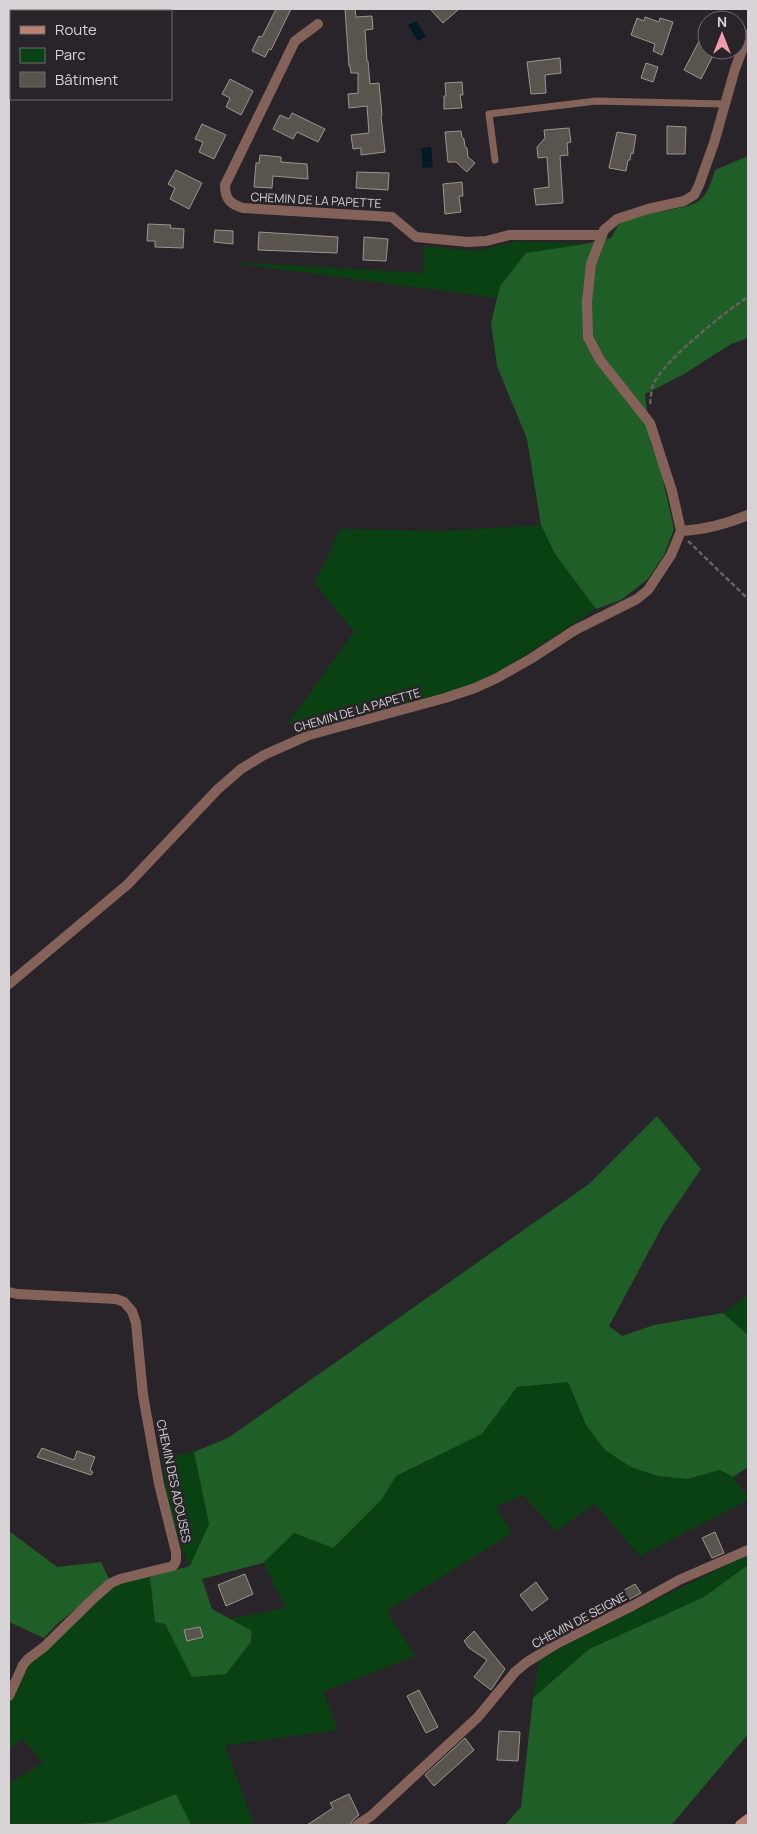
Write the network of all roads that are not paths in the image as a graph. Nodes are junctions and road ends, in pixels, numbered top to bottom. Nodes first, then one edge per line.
1 (318, 24) dead end
2 (748, 34) edge
3 (725, 104) junction
4 (495, 160) dead end
5 (602, 235) junction
6 (748, 515) edge
7 (681, 531) junction
8 (9, 984) edge
9 (9, 1292) edge
10 (748, 1550) edge
11 (9, 1696) edge
12 (748, 1819) edge
13 (357, 1825) edge
14 (740, 1825) edge

1 - 5 street, CHEMIN DE LA PAPETTE
2 - 3 street
3 - 4 lane
3 - 5 street
5 - 7 street
6 - 7 street
7 - 8 street, CHEMIN DE LA PAPETTE
9 - 11 street, CHEMIN DES ADOUSES
10 - 13 street, CHEMIN DE SEIGNE
12 - 14 main road

